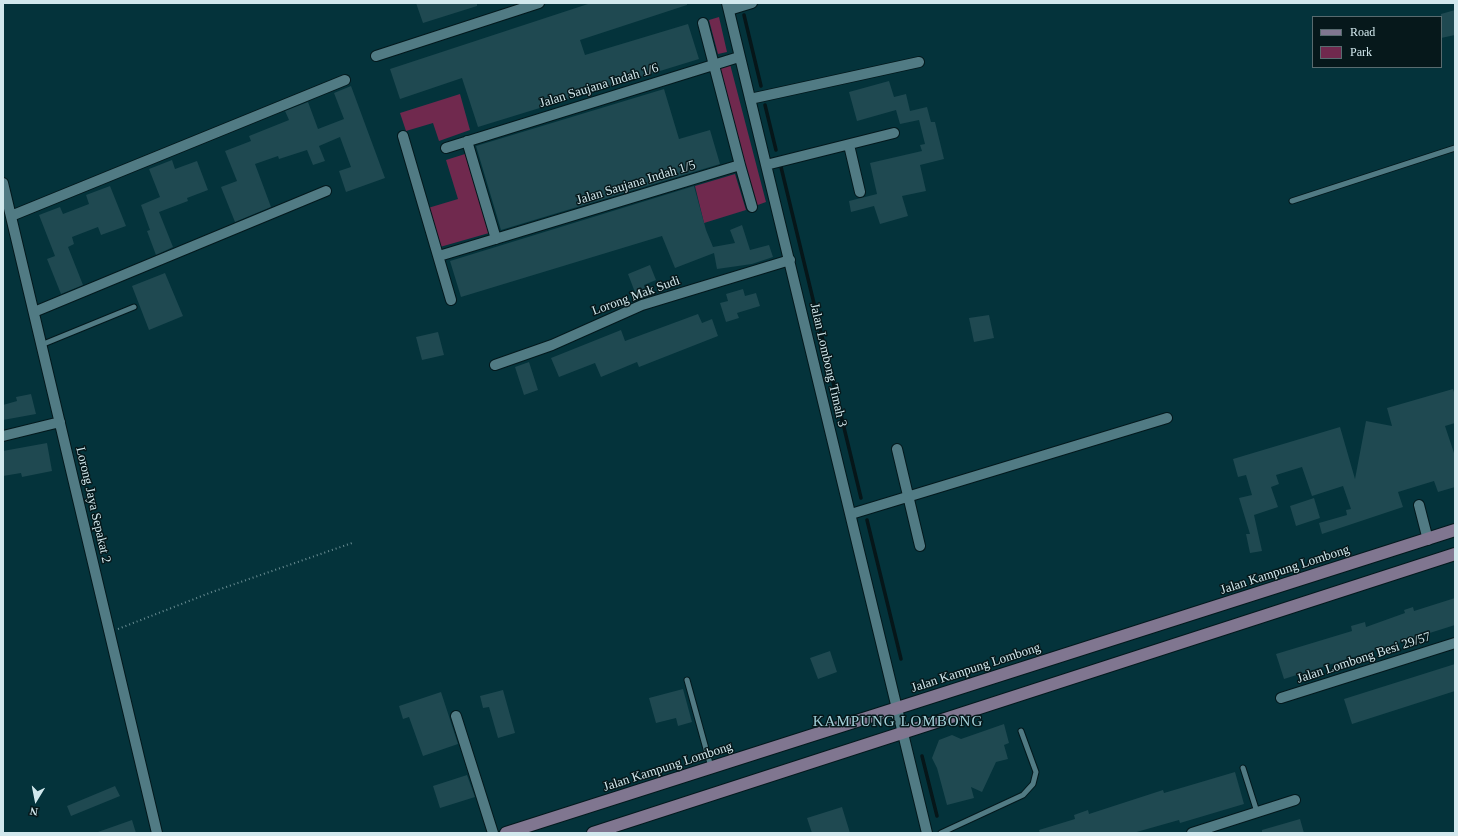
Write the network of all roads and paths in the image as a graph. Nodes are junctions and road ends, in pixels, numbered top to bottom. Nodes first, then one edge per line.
1 (539, 3) edge
2 (752, 3) edge
3 (728, 6) edge
4 (704, 23) dead end
5 (376, 56) dead end
6 (739, 56) junction
7 (919, 62) dead end
8 (714, 64) junction
9 (345, 80) dead end
10 (750, 99) junction
11 (894, 133) dead end
12 (402, 136) dead end
13 (467, 141) junction
14 (849, 145) junction
15 (446, 148) dead end
16 (1455, 148) edge
17 (740, 165) junction
18 (766, 165) junction
19 (3, 183) edge
20 (326, 191) dead end
21 (860, 192) dead end
22 (1292, 201) dead end
23 (752, 207) dead end
24 (11, 216) junction
25 (496, 239) junction
26 (439, 256) junction
27 (790, 260) junction
28 (451, 300) dead end
29 (134, 307) dead end
30 (34, 312) junction
31 (41, 344) junction
32 (494, 365) dead end
33 (1167, 418) dead end
34 (60, 422) junction
35 (3, 436) edge
36 (897, 449) dead end
37 (908, 496) junction
38 (1419, 505) dead end
39 (851, 514) junction
40 (1455, 530) edge
41 (1428, 540) junction
42 (352, 543) dead end
43 (920, 546) dead end
44 (1455, 554) edge
45 (110, 632) junction
46 (1455, 643) edge
47 (687, 680) dead end
48 (1281, 698) dead end
49 (898, 708) junction
50 (456, 716) dead end
51 (1021, 731) dead end
52 (904, 733) junction
53 (711, 768) junction
54 (1243, 768) dead end
55 (1295, 800) dead end
56 (1257, 812) junction
57 (157, 833) edge
58 (492, 833) edge
59 (506, 833) edge
60 (593, 833) edge
61 (927, 833) edge
62 (941, 833) edge
63 (1192, 833) edge

1 - 5 street
2 - 3 street
3 - 6 street, Jalan Lombong Timah 3
4 - 8 street
6 - 8 street, Jalan Saujana Indah 1/6
6 - 10 street, Jalan Lombong Timah 3
7 - 10 street
8 - 13 street, Jalan Saujana Indah 1/6
8 - 17 street
9 - 24 street
10 - 18 street, Jalan Lombong Timah 3
11 - 14 street
12 - 26 street
13 - 15 street, Jalan Saujana Indah 1/6
13 - 25 street
14 - 18 street
14 - 21 street
16 - 22 lane
17 - 23 street
17 - 25 street, Jalan Saujana Indah 1/5
18 - 27 street, Jalan Lombong Timah 3
19 - 24 street, Lorong Jaya Sepakat 2
20 - 30 street
24 - 30 street, Lorong Jaya Sepakat 2
25 - 26 street, Jalan Saujana Indah 1/5
26 - 28 street
27 - 32 street, Lorong Mak Sudi
27 - 39 street, Jalan Lombong Timah 3
29 - 31 lane
30 - 31 street, Lorong Jaya Sepakat 2
31 - 34 street, Lorong Jaya Sepakat 2
33 - 37 street
34 - 35 street
34 - 45 street, Lorong Jaya Sepakat 2
36 - 37 street
37 - 39 street
37 - 43 street
38 - 41 street
39 - 49 street, Jalan Lombong Timah 3
40 - 41 street, Jalan Kampung Lombong
41 - 49 street, Jalan Kampung Lombong
42 - 45 path
44 - 52 street
45 - 57 street, Lorong Jaya Sepakat 2
46 - 48 street, Jalan Lombong Besi 29/57
47 - 53 lane
49 - 52 street, Jalan Lombong Timah 3
49 - 53 street, Jalan Kampung Lombong
50 - 58 street
51 - 62 lane
52 - 60 street
52 - 61 street, Jalan Lombong Timah 3
53 - 59 street, Jalan Kampung Lombong
54 - 56 lane
55 - 56 street
56 - 63 street

